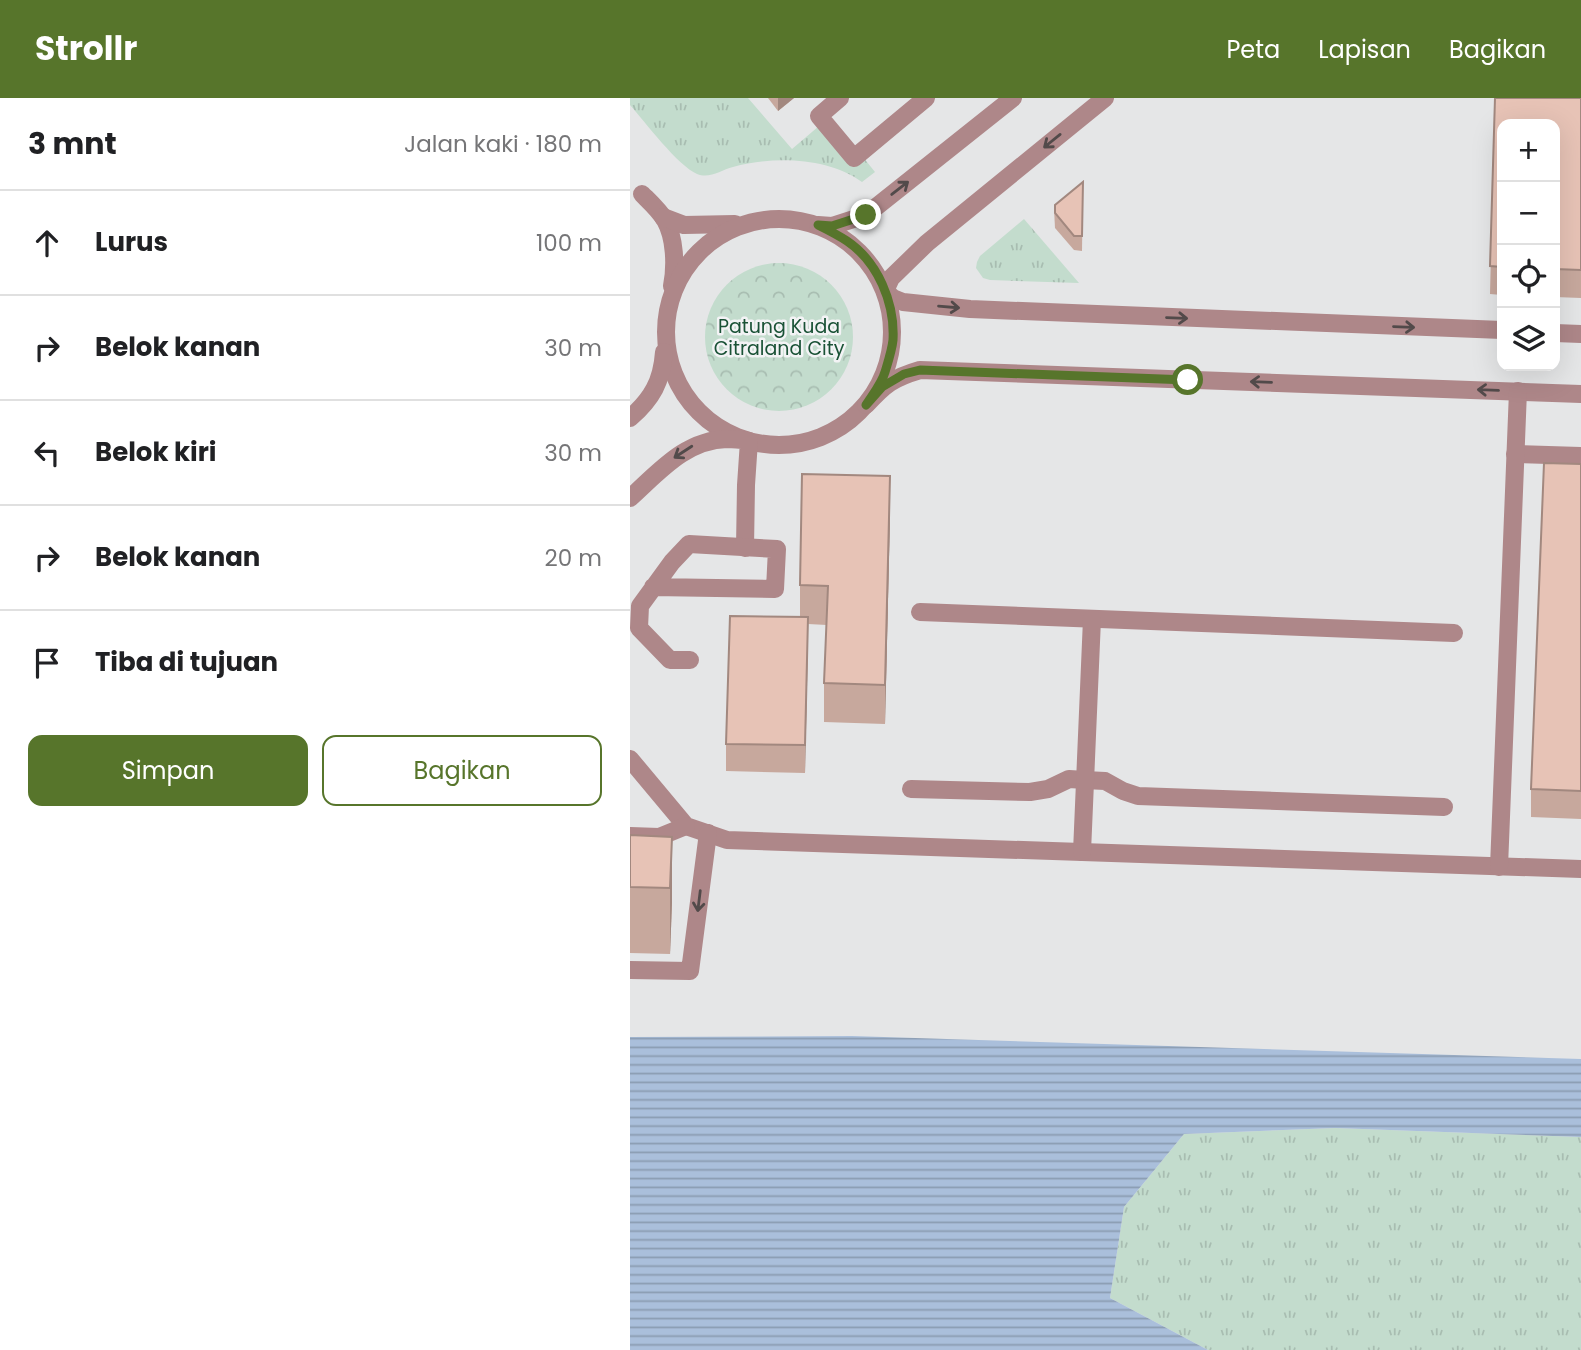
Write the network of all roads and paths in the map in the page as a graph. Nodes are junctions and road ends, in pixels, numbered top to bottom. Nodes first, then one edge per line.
1 (841, 98) edge
2 (926, 98) edge
3 (1013, 98) edge
4 (1105, 98) edge
5 (642, 194) dead end
6 (663, 217) junction
7 (755, 221) junction
8 (818, 225) junction
9 (885, 290) junction
10 (668, 307) junction
11 (1497, 330) edge
12 (1560, 332) edge
13 (1581, 334) edge
14 (665, 338) junction
15 (1518, 391) junction
16 (1581, 394) edge
17 (866, 405) junction
18 (630, 418) edge
19 (749, 441) junction
20 (1515, 454) junction
21 (1581, 456) edge
22 (630, 498) edge
23 (745, 548) junction
24 (653, 587) junction
25 (920, 612) dead end
26 (1092, 619) junction
27 (1454, 633) dead end
28 (690, 660) dead end
29 (630, 759) edge
30 (1085, 780) junction
31 (911, 789) dead end
32 (1444, 807) dead end
33 (686, 826) junction
34 (708, 833) junction
35 (630, 836) edge
36 (1082, 852) junction
37 (1499, 867) junction
38 (1581, 869) edge
39 (630, 970) edge

1 - 2 street
8 -> 3 street
4 -> 9 street
5 - 6 street
6 - 7 street
6 - 10 street
7 - 8 street
7 - 10 street
8 - 9 street
9 -> 11 street
9 - 17 street
10 - 14 street
12 - 13 street
14 - 18 street
14 - 19 street
15 - 16 street
15 -> 17 street
15 - 20 street
17 - 19 street
19 -> 22 street
19 - 23 street
20 - 21 street
20 - 37 street
23 - 24 street
23 - 24 street
24 - 28 street
25 - 26 street
26 - 27 street
26 - 30 street
29 - 33 street
30 - 31 street
30 - 32 street
30 - 36 street
33 - 34 street
33 - 35 street
34 - 36 street
34 -> 39 street
36 - 37 street
37 - 38 street

